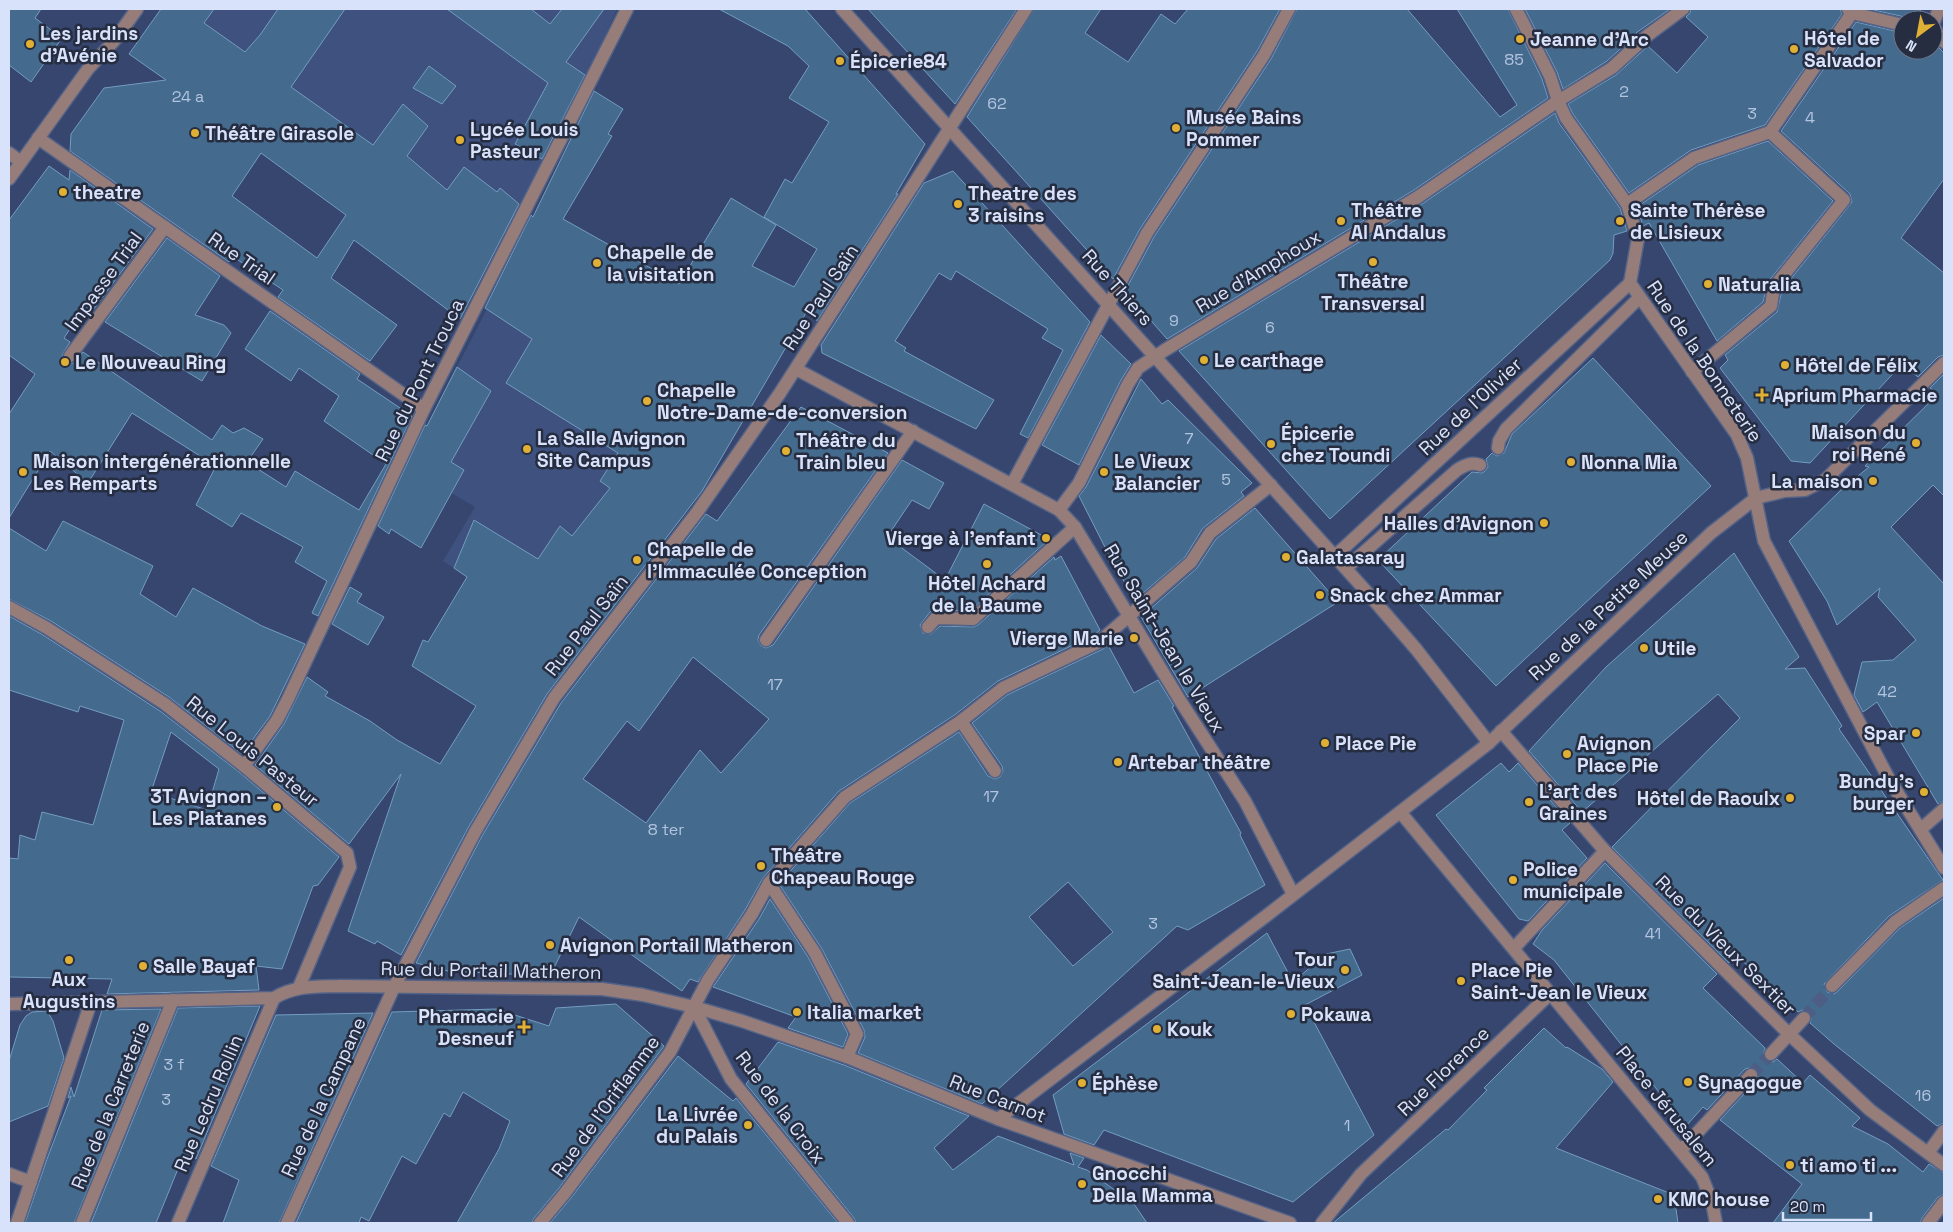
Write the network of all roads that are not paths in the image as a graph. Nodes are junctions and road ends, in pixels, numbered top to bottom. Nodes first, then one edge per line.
1 (137, 9) edge
2 (626, 9) edge
3 (842, 9) edge
4 (1026, 9) edge
5 (1289, 9) edge
6 (1516, 9) edge
7 (1683, 9) edge
8 (1850, 11) edge
9 (1893, 22) edge
10 (1558, 101) junction
11 (950, 129) junction
12 (1770, 132) junction
13 (38, 138) junction
14 (9, 153) edge
15 (21, 162) junction
16 (9, 179) edge
17 (1627, 204) junction
18 (165, 227) junction
19 (1630, 283) junction
20 (1639, 298) junction
21 (1109, 305) junction
22 (70, 356) dead end
23 (1155, 356) junction
24 (1944, 363) edge
25 (796, 369) junction
26 (1692, 372) junction
27 (424, 409) junction
28 (913, 431) junction
29 (1498, 448) dead end
30 (1480, 465) dead end
31 (1012, 484) junction
32 (1271, 485) junction
33 (1756, 498) junction
34 (1059, 510) junction
35 (1076, 527) junction
36 (1335, 556) junction
37 (1346, 568) junction
38 (9, 607) edge
39 (1129, 616) junction
40 (928, 627) dead end
41 (766, 640) dead end
42 (961, 721) junction
43 (1501, 731) junction
44 (1489, 743) junction
45 (244, 766) junction
46 (995, 771) dead end
47 (1944, 809) edge
48 (1400, 812) junction
49 (1921, 829) junction
50 (1605, 851) junction
51 (1944, 868) edge
52 (769, 883) junction
53 (1944, 888) edge
54 (1293, 894) junction
55 (1514, 948) junction
56 (1832, 986) tunnel mouth
57 (394, 987) junction
58 (299, 988) junction
59 (286, 991) joint
60 (1551, 993) junction
61 (274, 998) junction
62 (173, 1000) junction
63 (91, 1002) junction
64 (9, 1004) edge
65 (694, 1007) junction
66 (1804, 1018) tunnel mouth
67 (1789, 1034) junction
68 (1771, 1054) tunnel mouth
69 (846, 1057) junction
70 (1751, 1075) tunnel mouth
71 (998, 1119) junction
72 (1944, 1131) edge
73 (1681, 1150) junction
74 (1928, 1153) junction
75 (1944, 1165) edge
76 (9, 1174) edge
77 (31, 1182) junction
78 (1944, 1202) edge
79 (17, 1223) edge
80 (82, 1223) edge
81 (178, 1223) edge
82 (287, 1223) edge
83 (540, 1223) edge
84 (848, 1223) edge
85 (1290, 1223) edge
86 (1322, 1223) edge
87 (1716, 1223) edge
88 (1928, 1223) edge

1 - 13 street
2 - 27 street, Rue du Pont Trouca
3 - 11 street, Rue Thiers
4 - 11 street, Rue Paul Saïn
5 - 21 street
6 - 10 street, Rue de la Bonneterie
7 - 10 street, Rue d'Amphoux
8 - 9 street
8 - 12 street
10 - 17 street, Rue de la Bonneterie
10 - 23 street, Rue d'Amphoux
11 - 21 street, Rue Thiers
11 - 25 street, Rue Paul Saïn
12 - 17 street
12 - 26 street
13 - 15 street
13 - 18 street, Rue Trial
14 - 15 street
15 - 16 street
17 - 19 street, Rue de la Bonneterie
18 - 22 street, Impasse Trial
18 - 27 street, Rue Trial
19 - 20 street, Rue de la Bonneterie
19 - 36 street, Rue de l'Olivier
20 - 26 street, Rue de la Bonneterie
20 - 29 street
21 - 23 street, Rue Thiers
21 - 31 street
23 - 32 street, Rue Thiers
23 - 34 street, Rue d'Amphoux
24 - 33 street
25 - 28 street, Rue Saint-Jean le Vieux
25 - 57 street, Rue Paul Saïn
26 - 33 street, Rue de la Bonneterie
27 - 45 street, Rue du Pont Trouca
28 - 31 street, Rue Saint-Jean le Vieux
28 - 41 street
30 - 37 street
31 - 34 street, Rue Saint-Jean le Vieux
32 - 36 street, Rue Thiers
32 - 39 street, Rue de l'Oriflamme
33 - 43 street, Rue de la Petite Meuse
33 - 49 street, Rue de la Bonneterie
34 - 35 street, Rue Saint-Jean le Vieux
35 - 39 street, Rue Saint-Jean le Vieux
35 - 40 street
36 - 37 street, Rue Thiers
37 - 44 street
38 - 45 street, Rue Louis Pasteur
39 - 42 street, Rue de l'Oriflamme
39 - 54 street, Rue Saint-Jean le Vieux
42 - 46 street
42 - 52 street, Rue de l'Oriflamme
43 - 44 street, Rue de la Petite Meuse
43 - 50 street, Rue du Vieux Sextier
44 - 48 street, Rue de la Petite Meuse
45 - 58 street, Rue Louis Pasteur
47 - 49 street
48 - 54 street, Rue de la Petite Meuse
48 - 55 street
49 - 51 street, Rue de la Bonneterie
50 - 55 street
50 - 67 street, Rue du Vieux Sextier
52 - 65 street, Rue de l'Oriflamme
52 - 69 street
53 - 56 street
54 - 71 street, Rue de la Petite Meuse
55 - 60 street
57 - 58 street, Rue du Portail Matheron
57 - 65 street, Rue du Portail Matheron
57 - 82 street, Rue de la Campane
58 - 59 street, Rue du Portail Matheron
59 - 61 street, Rue de la Carreterie
60 - 73 street, Place Jérusalem
60 - 86 street, Rue Florence
61 - 62 street, Rue de la Carreterie
61 - 81 street, Rue Ledru Rollin
62 - 63 street, Rue de la Carreterie
62 - 80 street, Rue de la Carreterie
63 - 64 street, Rue de la Carreterie
63 - 77 street
65 - 69 street, Rue Carnot
65 - 83 street, Rue de l'Oriflamme
65 - 84 street, Rue de la Croix
66 - 67 street
67 - 68 street
67 - 74 street, Rue du Vieux Sextier
69 - 71 street, Rue Carnot
70 - 73 street
71 - 85 street, Rue Carnot
72 - 74 street
73 - 87 street, Place Jérusalem
74 - 75 street, Rue du Vieux Sextier
76 - 77 street
77 - 79 street
78 - 88 street

